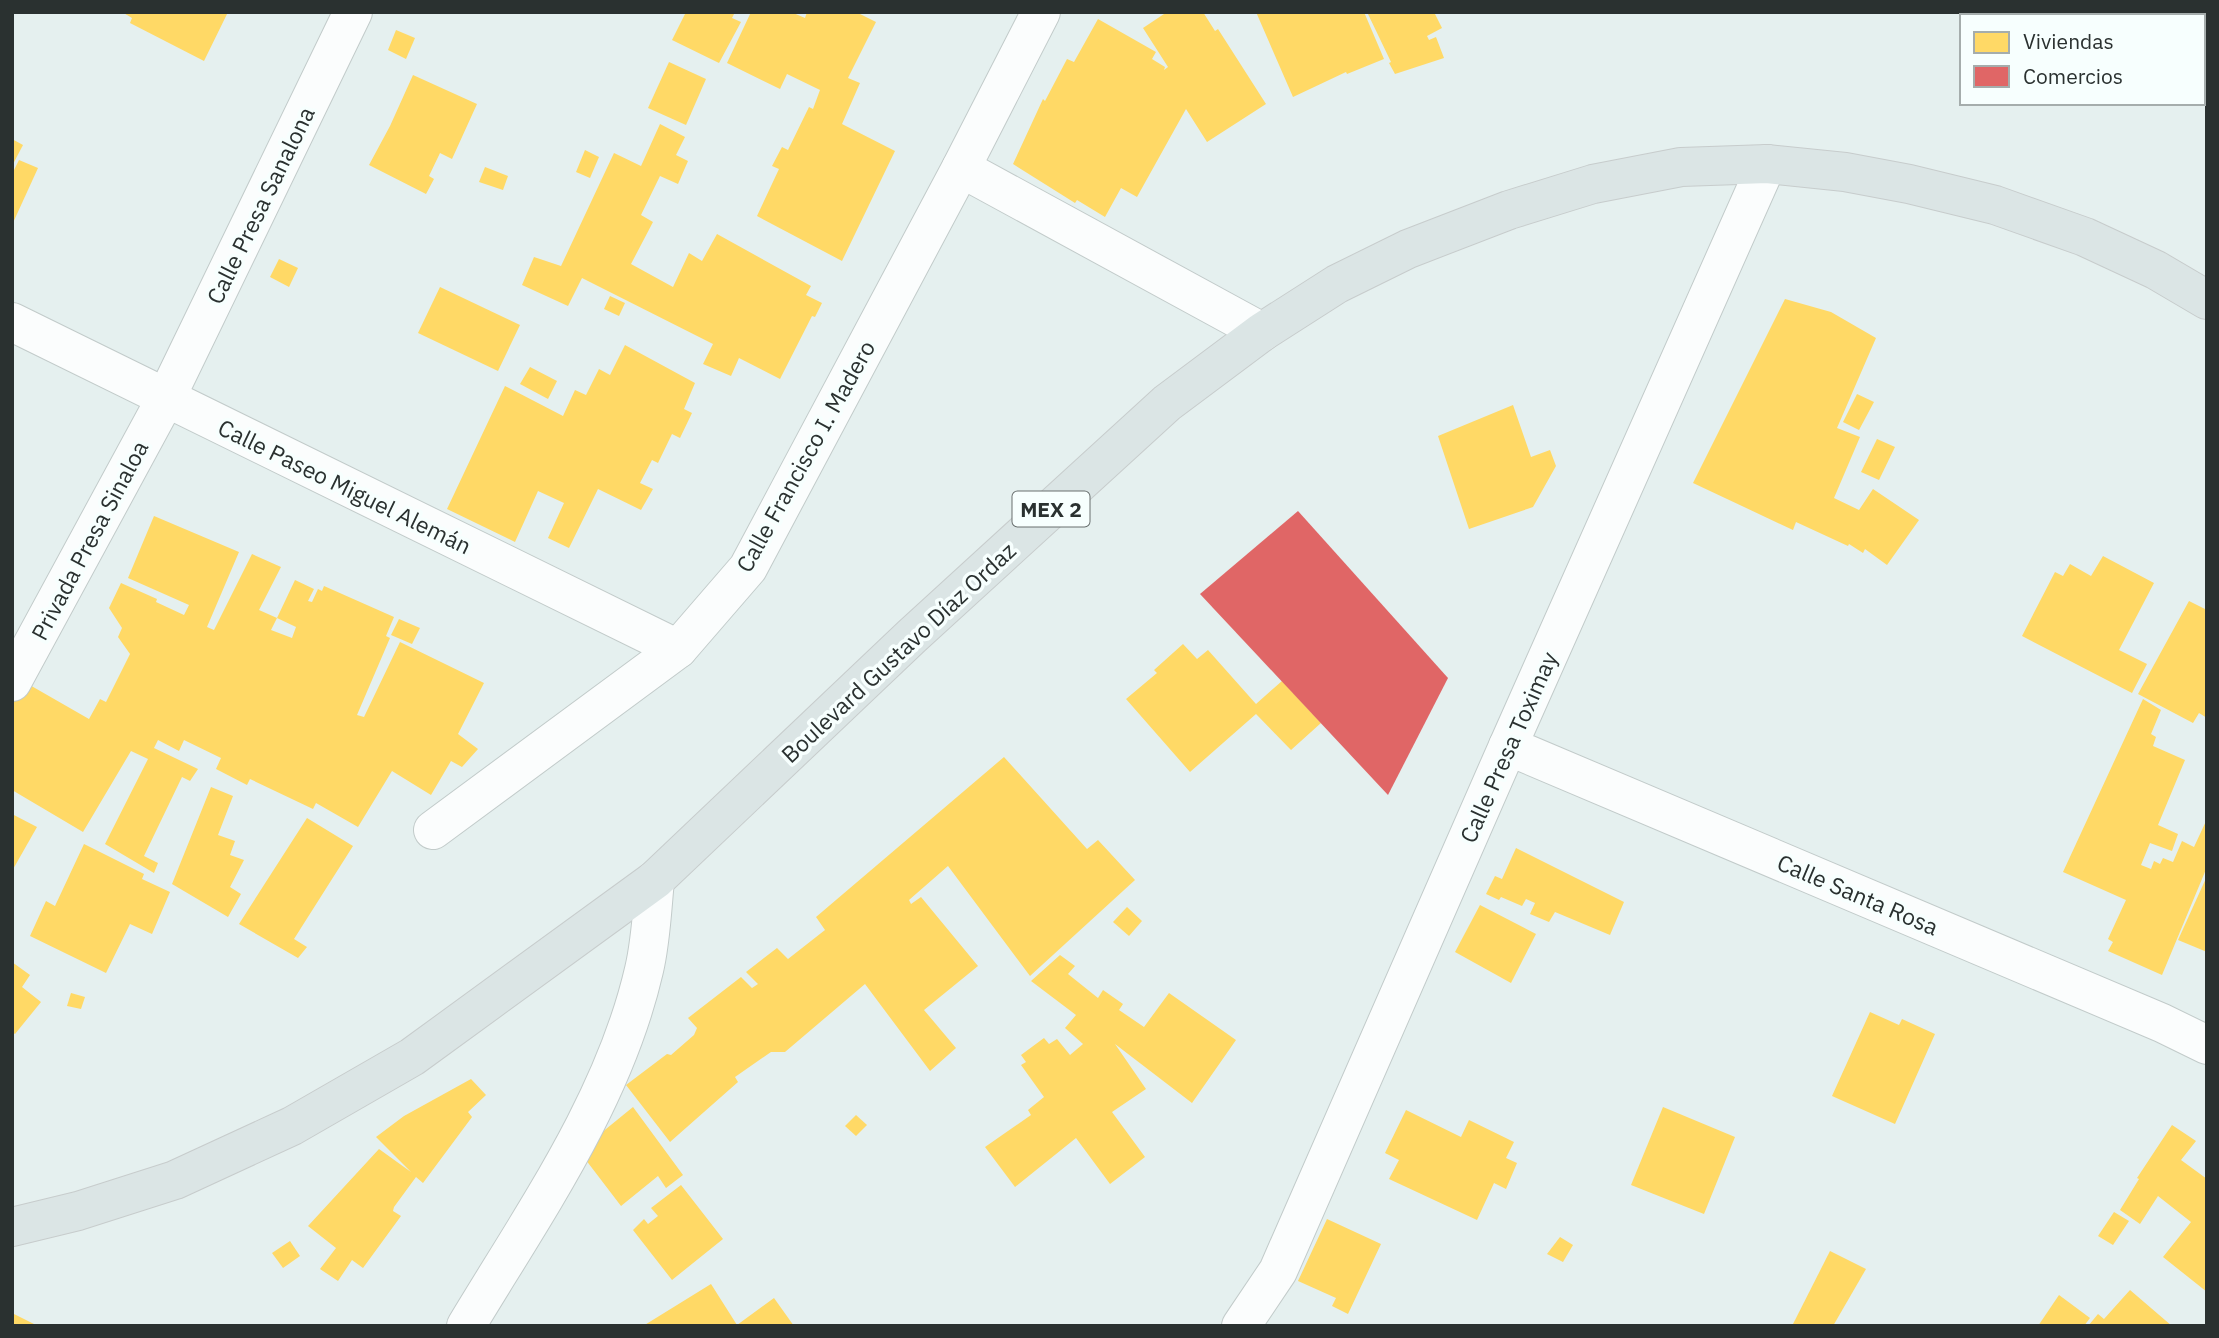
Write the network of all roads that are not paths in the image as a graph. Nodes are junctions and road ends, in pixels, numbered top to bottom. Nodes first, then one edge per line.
1 (353, 12) edge
2 (1041, 12) edge
3 (1767, 164) junction
4 (961, 168) junction
5 (2207, 300) edge
6 (12, 322) edge
7 (1262, 332) junction
8 (166, 398) junction
9 (678, 649) junction
10 (12, 682) edge
11 (1508, 746) junction
12 (433, 830) dead end
13 (655, 880) junction
14 (2207, 1045) edge
15 (12, 1227) edge
16 (466, 1326) edge
17 (1241, 1326) edge

1 - 8 street, Calle Presa Sanalona
2 - 4 street, Calle Francisco I. Madero
3 - 5 main road, Boulevard Gustavo Díaz Ordaz / MEX 2
3 - 7 main road, Boulevard Gustavo Díaz Ordaz / MEX 2
3 - 11 street, Calle Presa Toximay
4 - 7 street
4 - 9 street, Calle Francisco I. Madero
6 - 8 street, Calle Paseo Miguel Alemán
7 - 13 main road, Boulevard Gustavo Díaz Ordaz / MEX 2
8 - 9 street, Calle Paseo Miguel Alemán
8 - 10 street, Privada Presa Sinaloa
9 - 12 street, Calle Francisco I. Madero
11 - 14 street, Calle Santa Rosa
11 - 17 street, Calle Presa Toximay
13 - 15 main road, Boulevard Gustavo Díaz Ordaz / MEX 2
13 - 16 street

